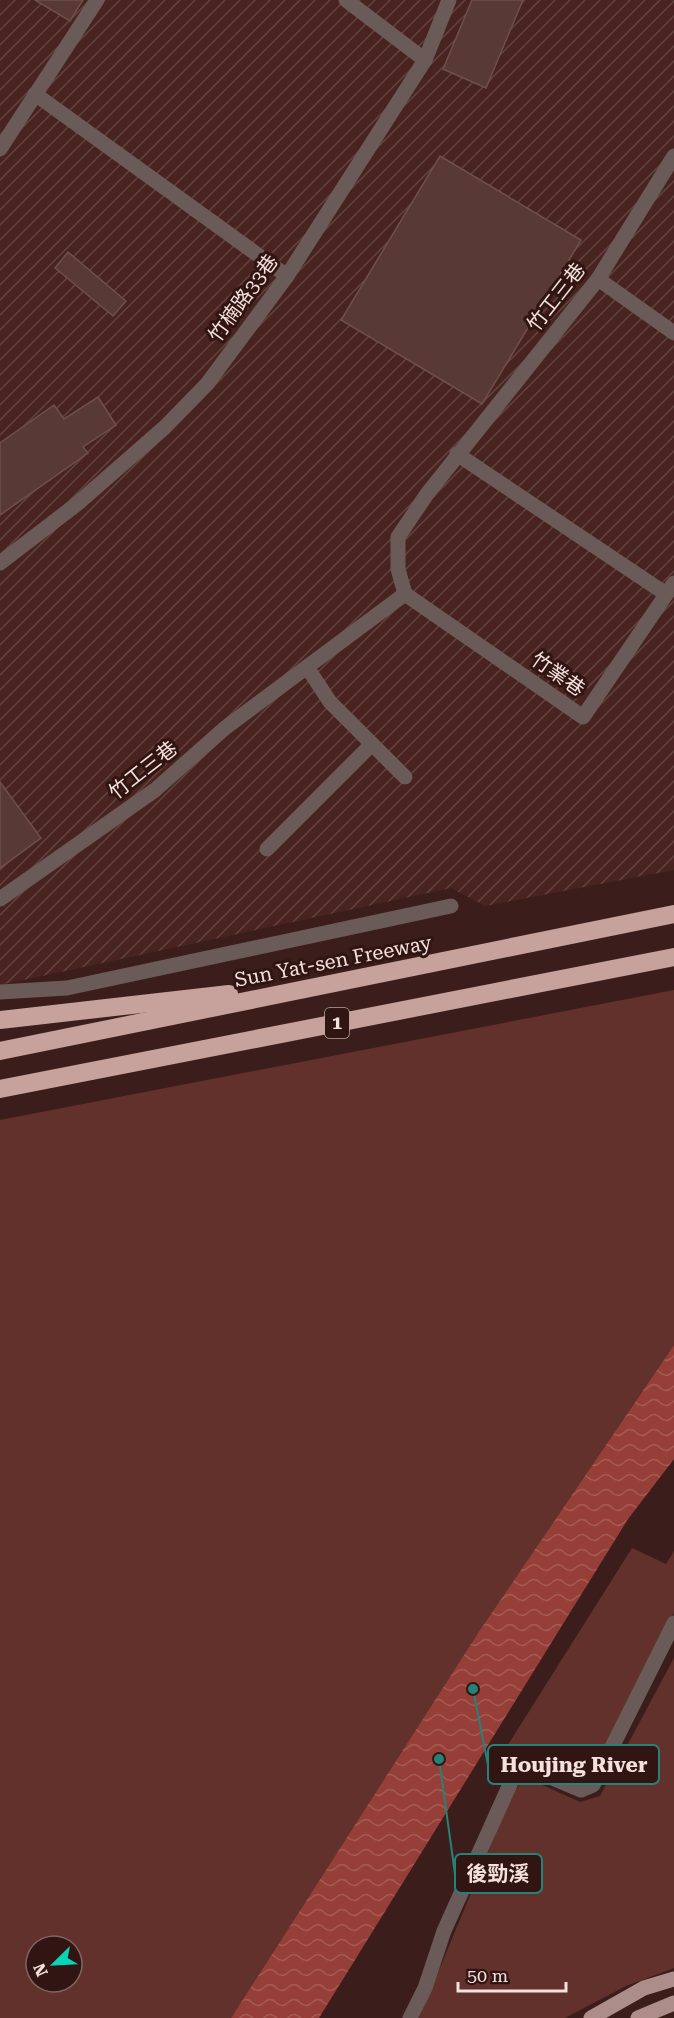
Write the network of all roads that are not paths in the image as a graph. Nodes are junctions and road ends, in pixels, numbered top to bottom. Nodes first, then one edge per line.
1 (97, 0) edge
2 (346, 0) edge
3 (449, 0) edge
4 (425, 60) junction
5 (36, 94) junction
6 (0, 149) edge
7 (674, 156) edge
8 (287, 276) junction
9 (598, 279) junction
10 (674, 333) edge
11 (457, 454) junction
12 (0, 563) edge
13 (670, 588) edge
14 (405, 594) junction
15 (307, 667) junction
16 (372, 744) junction
17 (405, 777) dead end
18 (267, 849) dead end
19 (0, 899) edge
20 (451, 906) dead end
21 (674, 914) edge
22 (674, 957) edge
23 (370, 976) junction
24 (0, 992) edge
25 (0, 1020) edge
26 (0, 1051) edge
27 (0, 1089) edge
28 (674, 1623) edge
29 (674, 1979) edge
30 (674, 2003) edge
31 (410, 2018) edge
32 (591, 2018) edge
33 (638, 2018) edge

1 - 5 street
2 - 4 street
3 - 4 street, 竹楠路33巷
4 - 8 street, 竹楠路33巷
5 - 6 street
5 - 8 street
7 - 9 street, 竹工三巷
8 - 12 street, 竹楠路33巷
9 - 10 street
9 - 11 street, 竹工三巷
11 - 13 street
11 - 14 street, 竹工三巷
13 - 14 street, 竹業巷
14 - 15 street, 竹工三巷
15 - 16 street
15 - 19 street, 竹工三巷
16 - 17 street
16 - 18 street
20 - 24 street
21 - 23 highway, Sun Yat-sen Freeway / 1
22 - 27 highway, 1
23 - 25 highway
23 - 26 highway, Sun Yat-sen Freeway / 1
28 - 31 street
29 - 32 main road
30 - 33 main road

